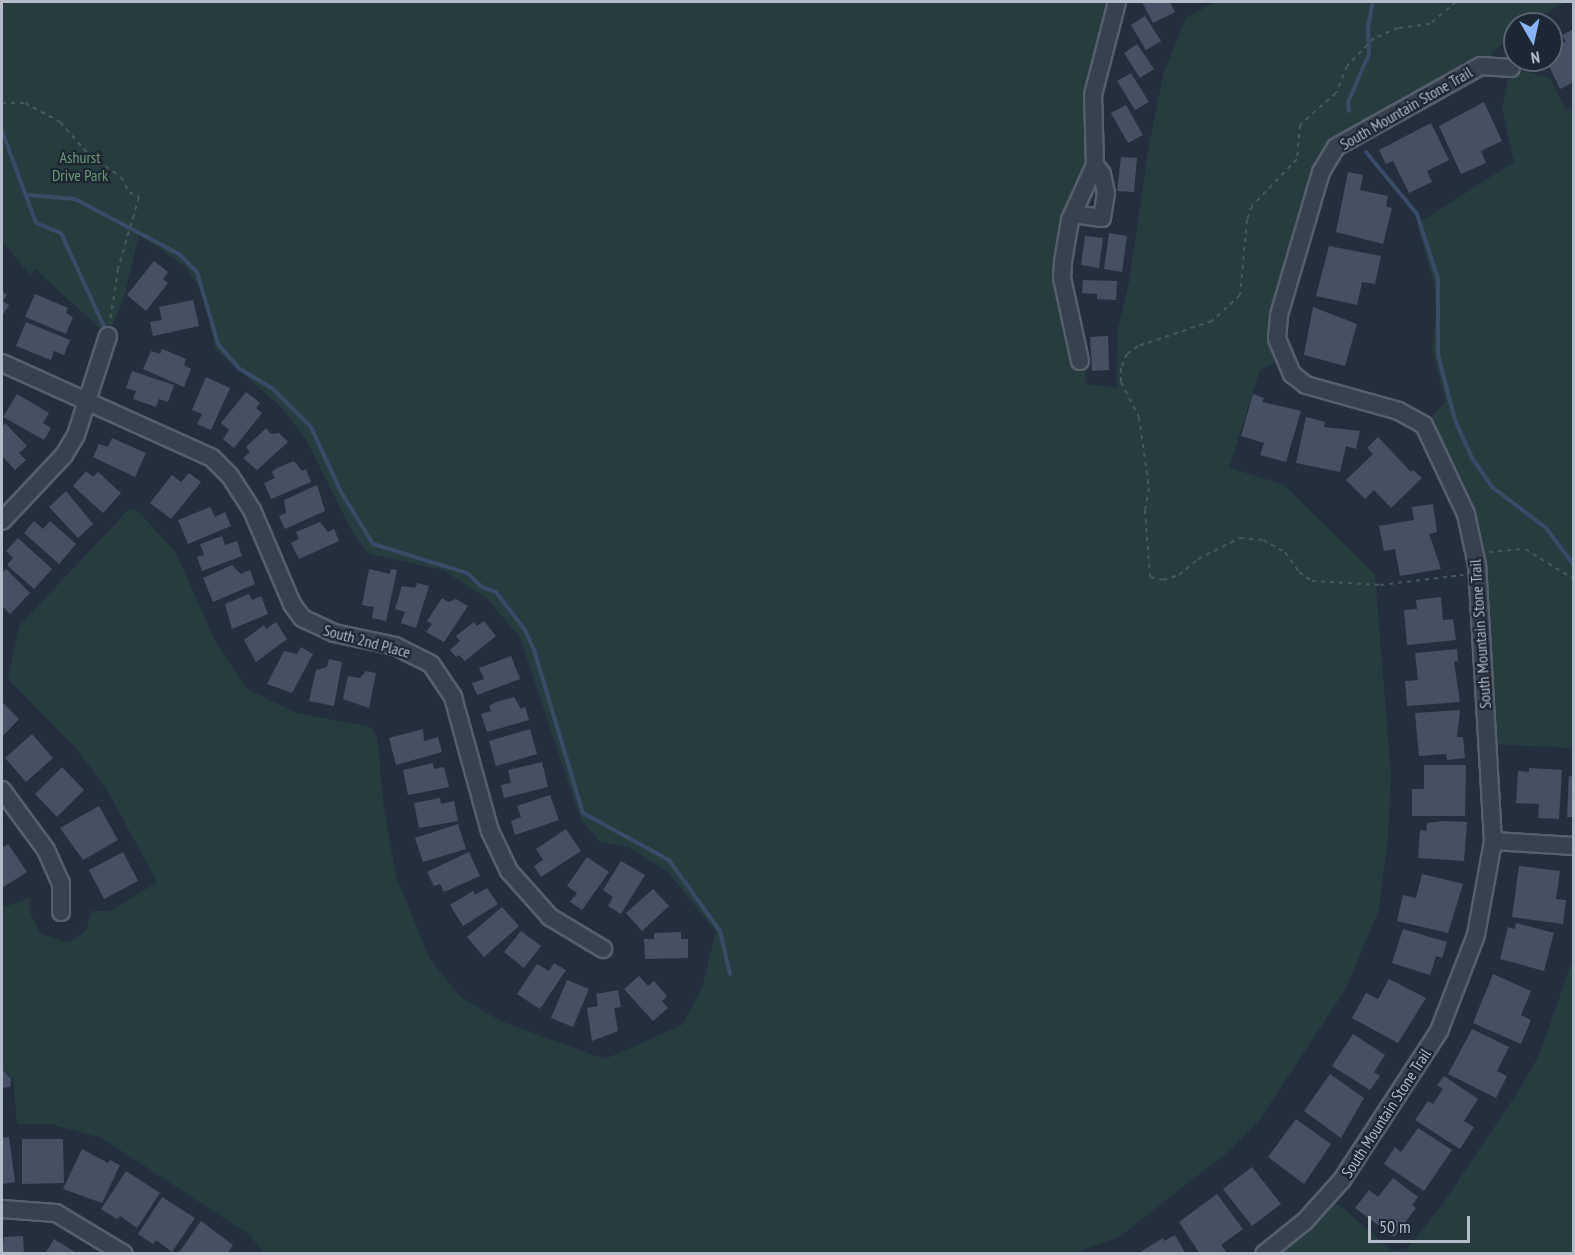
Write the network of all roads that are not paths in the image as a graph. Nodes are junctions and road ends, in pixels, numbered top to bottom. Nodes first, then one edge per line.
1 (1117, 2) edge
2 (1503, 67) edge
3 (1095, 165) junction
4 (1073, 214) junction
5 (108, 336) road end
6 (1080, 361) dead end
7 (2, 363) edge
8 (89, 400) junction
9 (2, 521) edge
10 (2, 790) edge
11 (1493, 841) junction
12 (1574, 846) edge
13 (61, 912) dead end
14 (603, 949) dead end
15 (2, 1209) edge
16 (124, 1254) edge
17 (1264, 1254) edge

1 - 3 street
2 - 11 street, South Mountain Stone Trail
3 - 4 street
3 - 4 street
4 - 6 street
5 - 8 street
7 - 8 street, South 2nd Place
8 - 9 street
8 - 14 street, South 2nd Place
10 - 13 street
11 - 12 street
11 - 17 street, South Mountain Stone Trail
15 - 16 street

